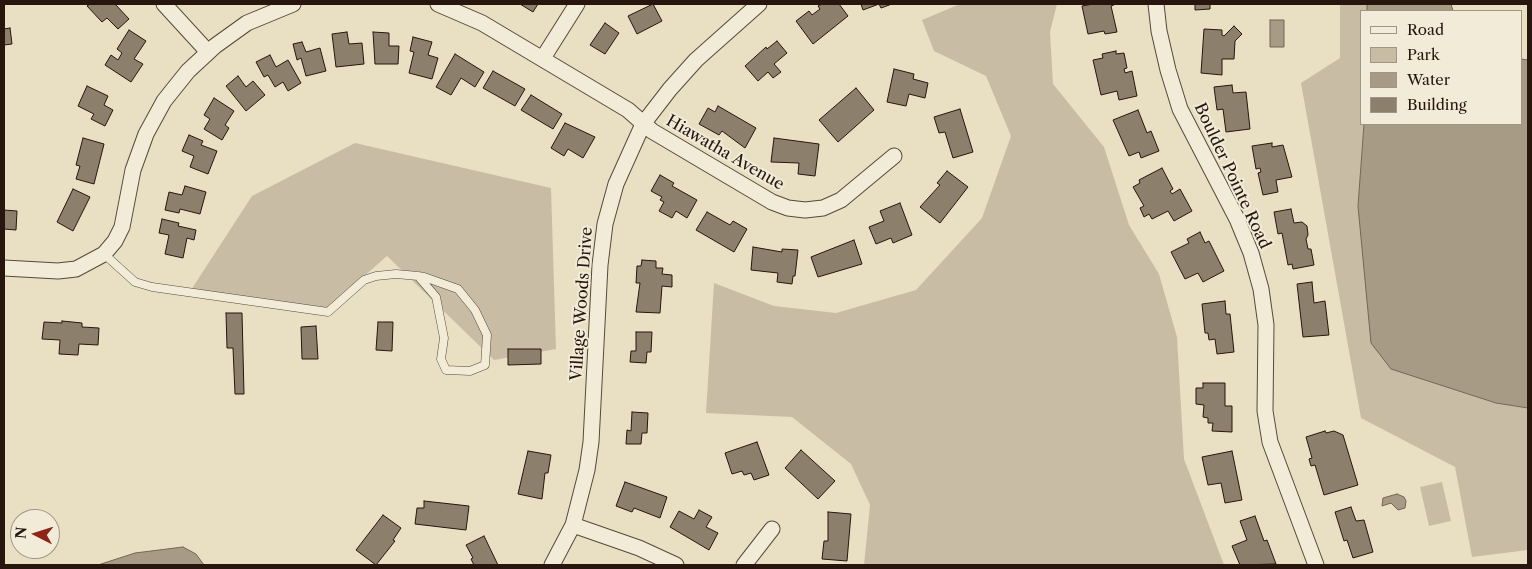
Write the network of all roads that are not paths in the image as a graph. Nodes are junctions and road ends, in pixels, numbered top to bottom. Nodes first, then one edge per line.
1 (164, 4) edge
2 (293, 4) edge
3 (438, 4) edge
4 (577, 4) edge
5 (759, 4) edge
6 (1156, 4) edge
7 (208, 52) junction
8 (543, 58) junction
9 (643, 124) junction
10 (894, 156) dead end
11 (104, 254) junction
12 (4, 268) edge
13 (418, 276) junction
14 (573, 525) junction
15 (772, 529) dead end
16 (552, 565) edge
17 (676, 565) edge
18 (744, 565) edge
19 (1316, 565) edge

1 - 7 street
2 - 7 street
3 - 8 street, Hiawatha Avenue
4 - 8 street
5 - 9 street, Village Woods Drive
6 - 19 street, Boulder Pointe Road
7 - 11 street
8 - 9 street, Hiawatha Avenue
9 - 10 street, Hiawatha Avenue
9 - 14 street, Village Woods Drive
11 - 12 street
11 - 13 lane
13 - 13 lane
14 - 16 street, Village Woods Drive
14 - 17 street
15 - 18 street

